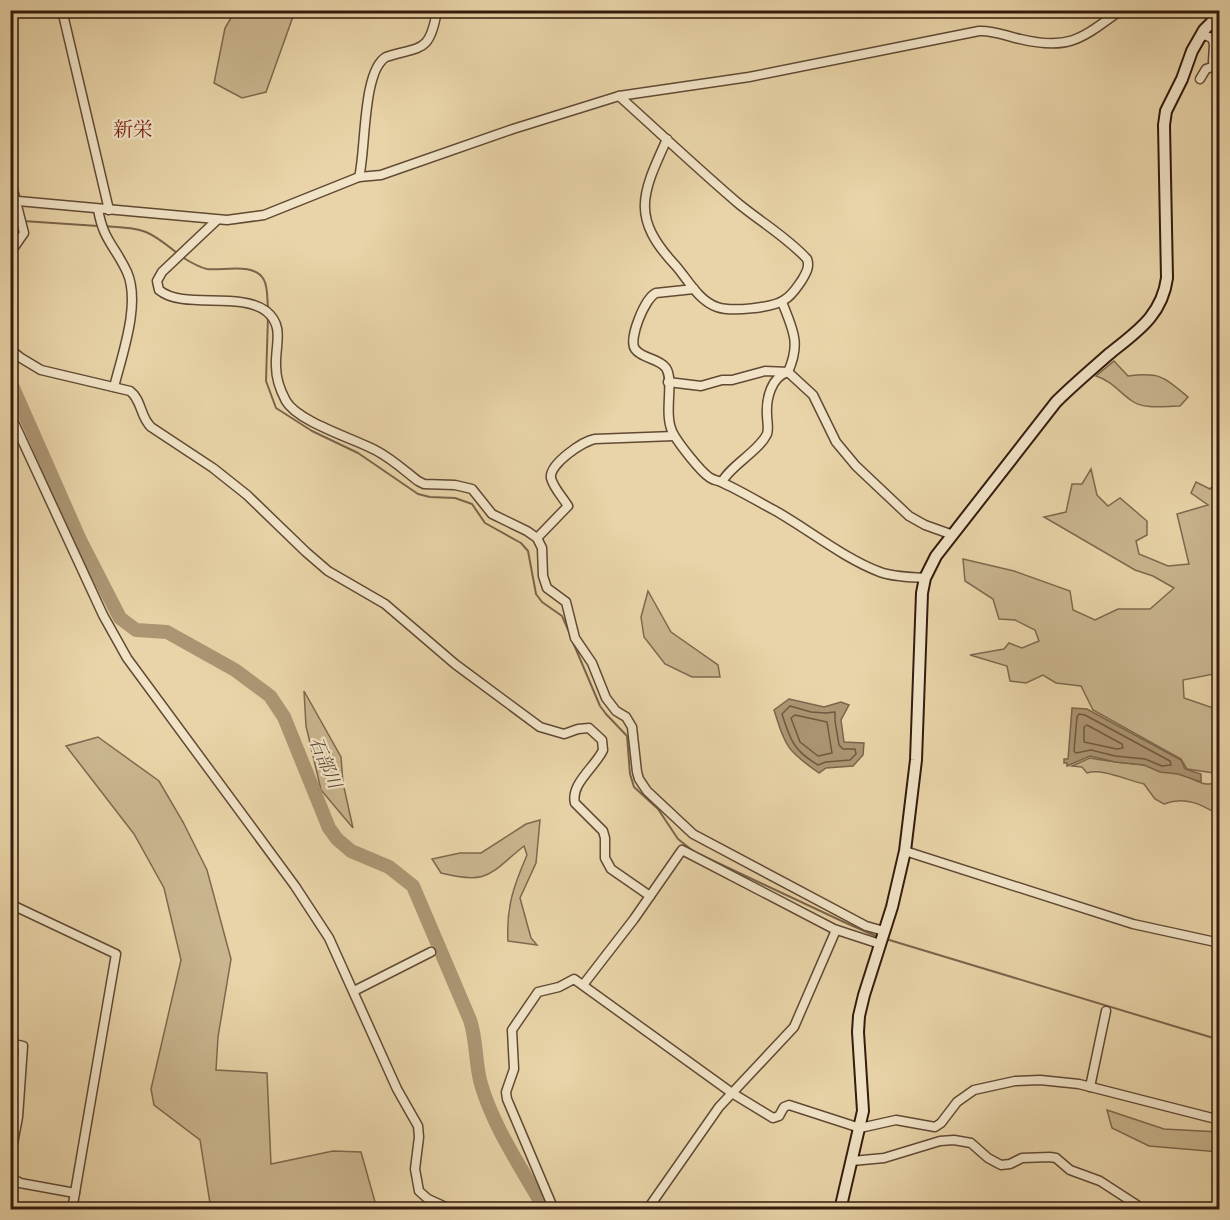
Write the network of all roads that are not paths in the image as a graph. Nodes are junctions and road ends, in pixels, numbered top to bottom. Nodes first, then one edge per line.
1 (62, 10) edge
2 (437, 10) edge
3 (1121, 10) edge
4 (1220, 14) edge
5 (1201, 34) junction
6 (1217, 67) edge
7 (1200, 79) dead end
8 (619, 96) junction
9 (667, 139) junction
10 (359, 177) junction
11 (10, 178) edge
12 (18, 201) junction
13 (98, 209) junction
14 (109, 210) junction
15 (217, 220) junction
16 (10, 253) edge
17 (694, 289) junction
18 (782, 302) junction
19 (10, 349) edge
20 (788, 372) junction
21 (668, 382) junction
22 (114, 387) junction
23 (10, 414) edge
24 (674, 436) junction
25 (722, 482) junction
26 (952, 535) junction
27 (537, 538) junction
28 (925, 578) junction
29 (905, 851) junction
30 (650, 896) junction
31 (10, 904) edge
32 (836, 930) junction
33 (884, 931) junction
34 (1220, 943) edge
35 (880, 944) junction
36 (431, 952) dead end
37 (583, 985) junction
38 (354, 991) junction
39 (1106, 1011) dead end
40 (10, 1042) edge
41 (1090, 1087) junction
42 (732, 1093) junction
43 (1220, 1120) edge
44 (860, 1128) junction
45 (852, 1161) junction
46 (75, 1193) junction
47 (1137, 1205) dead end
48 (72, 1209) edge
49 (452, 1209) edge
50 (554, 1209) edge
51 (606, 1209) edge
52 (627, 1209) edge
53 (647, 1209) edge
54 (840, 1209) edge

1 - 14 street
2 - 10 street
3 - 8 street
4 - 5 street
5 - 6 street
5 - 26 street
6 - 7 street
8 - 9 street
8 - 10 street
9 - 17 street
9 - 18 street
10 - 15 street
11 - 12 street
12 - 13 street
12 - 16 street
13 - 14 street
13 - 22 street
14 - 15 street
15 - 27 street
17 - 18 street
17 - 21 street
18 - 20 street
19 - 22 street
20 - 21 street
20 - 25 street
20 - 26 street
21 - 24 street
22 - 30 street
23 - 38 street
24 - 25 street
24 - 27 street
25 - 28 street
26 - 28 street
27 - 33 street
28 - 29 street
29 - 33 street
29 - 34 street
30 - 32 street
30 - 37 street
31 - 46 street
32 - 35 street
32 - 42 street
33 - 35 street
35 - 44 street
36 - 38 street
37 - 42 street
37 - 50 street
38 - 49 street
39 - 41 street
40 - 46 street
41 - 43 street
41 - 44 street
42 - 44 street
42 - 53 street
44 - 45 street
45 - 47 street
45 - 54 street
46 - 48 street
51 - 52 street

